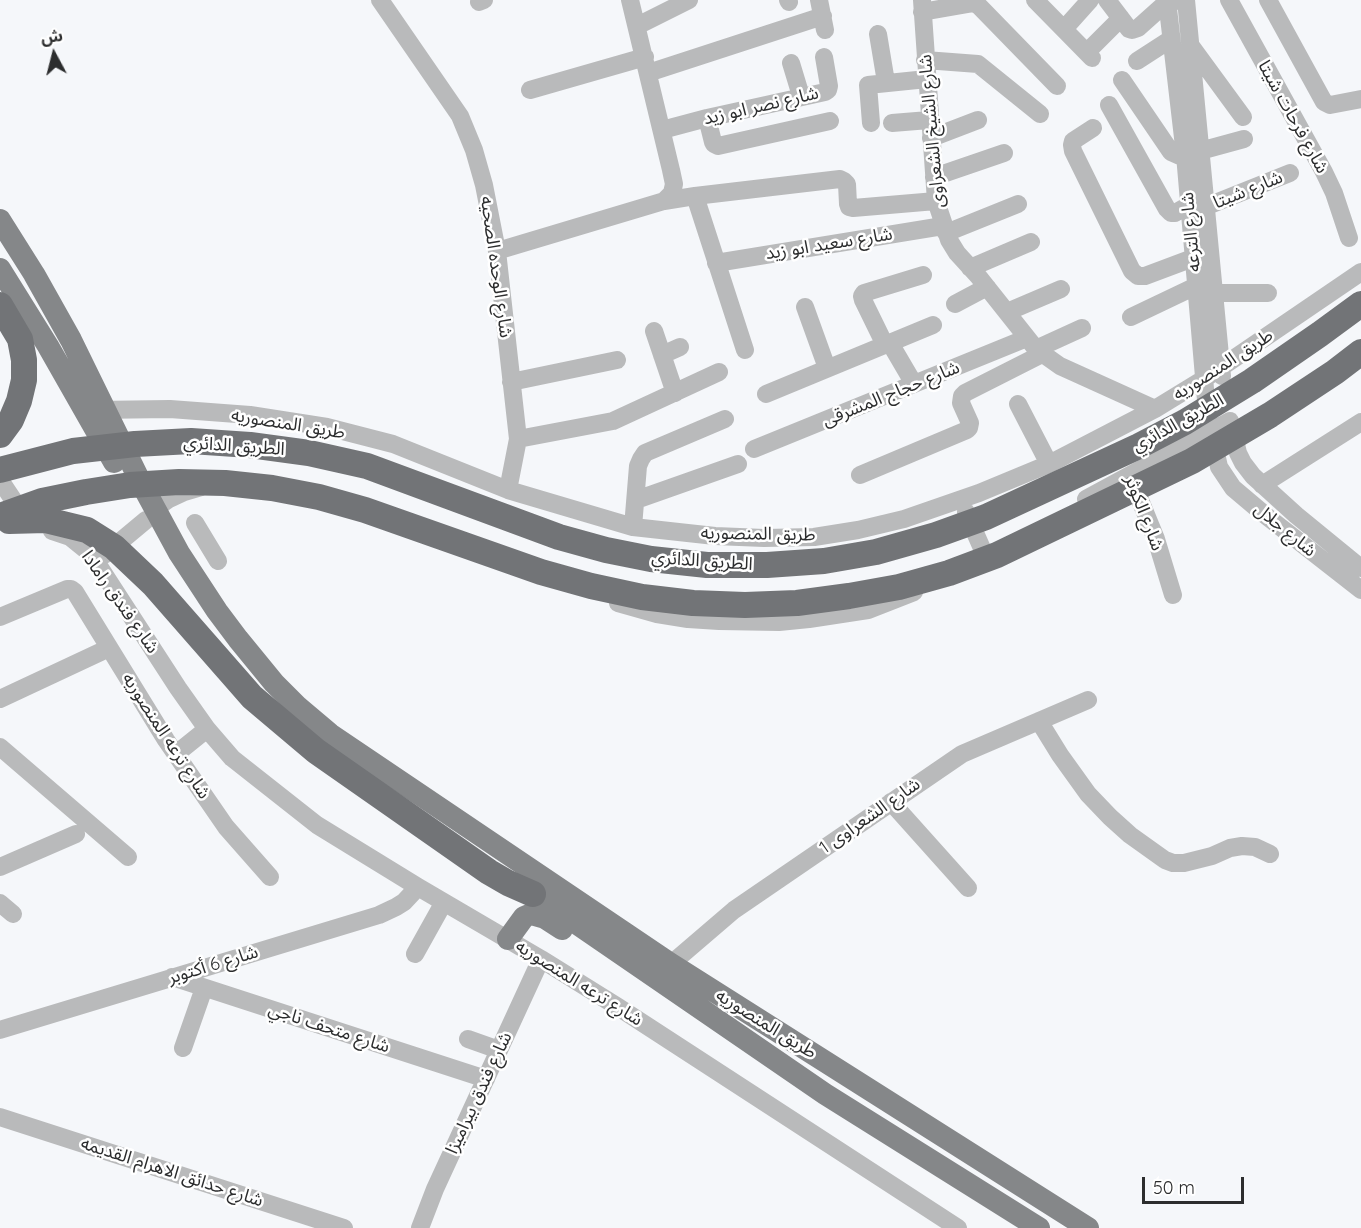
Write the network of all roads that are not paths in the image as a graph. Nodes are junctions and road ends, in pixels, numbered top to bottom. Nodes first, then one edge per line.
1 (380, 0) edge
2 (630, 0) edge
3 (689, 0) edge
4 (1035, 0) edge
5 (1090, 0) edge
6 (1107, 0) edge
7 (1187, 0) edge
8 (1229, 0) edge
9 (1268, 0) edge
10 (1167, 1) edge
11 (922, 6) edge
12 (1054, 7) edge
13 (822, 15) edge
14 (1121, 18) junction
15 (637, 26) junction
16 (1064, 29) junction
17 (878, 34) dead end
18 (1171, 39) junction
19 (1190, 45) junction
20 (825, 57) dead end
21 (925, 60) junction
22 (1137, 61) dead end
23 (791, 63) dead end
24 (646, 65) junction
25 (927, 79) junction
26 (1122, 80) dead end
27 (886, 82) junction
28 (1057, 86) dead end
29 (530, 90) dead end
30 (801, 96) junction
31 (1361, 99) edge
32 (1109, 105) dead end
33 (1040, 114) dead end
34 (707, 117) junction
35 (1243, 117) dead end
36 (978, 120) dead end
37 (830, 121) dead end
38 (871, 123) dead end
39 (892, 123) dead end
40 (1093, 128) dead end
41 (930, 129) junction
42 (662, 130) junction
43 (1244, 139) dead end
44 (1004, 153) dead end
45 (1192, 153) junction
46 (1290, 173) dead end
47 (934, 177) junction
48 (695, 196) junction
49 (664, 201) junction
50 (936, 201) junction
51 (1018, 204) dead end
52 (1197, 206) junction
53 (0, 220) edge
54 (945, 229) junction
55 (1349, 238) dead end
56 (1030, 242) dead end
57 (497, 251) junction
58 (1193, 258) junction
59 (716, 263) junction
60 (970, 268) junction
61 (0, 269) edge
62 (1361, 272) edge
63 (923, 274) dead end
64 (1196, 286) junction
65 (987, 287) junction
66 (1061, 289) dead end
67 (1214, 293) junction
68 (1268, 293) dead end
69 (0, 304) edge
70 (955, 304) dead end
71 (1361, 304) edge
72 (805, 307) dead end
73 (1007, 312) junction
74 (1131, 317) dead end
75 (933, 325) dead end
76 (1082, 328) dead end
77 (654, 332) dead end
78 (888, 344) junction
79 (680, 347) dead end
80 (1035, 347) junction
81 (745, 350) dead end
82 (1361, 352) edge
83 (618, 360) dead end
84 (658, 360) junction
85 (827, 368) junction
86 (1221, 368) junction
87 (719, 372) dead end
88 (1204, 379) junction
89 (511, 382) junction
90 (914, 384) junction
91 (675, 393) junction
92 (766, 394) dead end
93 (1018, 404) dead end
94 (1155, 409) junction
95 (95, 410) junction
96 (725, 419) dead end
97 (1230, 421) junction
98 (1361, 422) edge
99 (1112, 431) junction
100 (1211, 432) junction
101 (0, 435) edge
102 (518, 439) junction
103 (754, 449) dead end
104 (1238, 453) junction
105 (1218, 463) junction
106 (738, 464) dead end
107 (1049, 464) junction
108 (0, 470) edge
109 (860, 475) dead end
110 (1130, 475) junction
111 (0, 480) edge
112 (1262, 485) junction
113 (508, 490) junction
114 (961, 499) junction
115 (636, 501) junction
116 (150, 514) junction
117 (0, 516) edge
118 (0, 521) edge
119 (633, 527) junction
120 (32, 528) junction
121 (0, 530) edge
122 (984, 553) junction
123 (174, 556) junction
124 (218, 561) dead end
125 (96, 562) junction
126 (1360, 565) edge
127 (1361, 590) edge
128 (1173, 595) dead end
129 (0, 618) edge
130 (109, 648) junction
131 (0, 699) edge
132 (1088, 700) dead end
133 (1039, 720) junction
134 (207, 729) junction
135 (0, 747) edge
136 (176, 754) junction
137 (891, 802) junction
138 (76, 834) dead end
139 (1270, 854) dead end
140 (128, 857) dead end
141 (0, 867) edge
142 (270, 877) dead end
143 (418, 887) junction
144 (968, 888) dead end
145 (533, 894) junction
146 (444, 902) junction
147 (508, 939) junction
148 (415, 954) dead end
149 (541, 959) junction
150 (671, 964) junction
151 (636, 965) junction
152 (172, 977) junction
153 (204, 988) junction
154 (0, 1030) edge
155 (468, 1039) dead end
156 (183, 1048) dead end
157 (499, 1050) junction
158 (486, 1079) junction
159 (0, 1117) edge
160 (344, 1228) edge
161 (420, 1228) edge
162 (958, 1228) edge
163 (1039, 1228) edge
164 (1088, 1228) edge

1 - 57 street, شارع الوحده الصحيه
2 - 15 street
3 - 15 street
4 - 12 street
5 - 16 street
6 - 14 street
7 - 10 street
7 - 19 street, شارع الترعه
8 - 55 street, شارع فرحات شيتا
9 - 31 street
10 - 14 street
10 - 18 street, شارع الترعه
11 - 21 street, شارع الشيخ الشعراوى
11 - 28 street
12 - 16 street
13 - 24 street
14 - 16 street
15 - 24 street
17 - 27 street
18 - 22 street
18 - 45 street, شارع الترعه
19 - 35 street
19 - 45 street, شارع الترعه
20 - 30 street, شارع نصر ابو زيد
21 - 25 street, شارع الشيخ الشعراوى
21 - 33 street
23 - 30 street
24 - 29 street
24 - 42 street
25 - 27 street
25 - 41 street, شارع الشيخ الشعراوى
26 - 45 street
27 - 38 street
30 - 34 street, شارع نصر ابو زيد
32 - 52 street
34 - 37 street
34 - 42 street, شارع نصر ابو زيد
36 - 41 street
39 - 41 street
40 - 58 street
41 - 47 street, شارع الشيخ الشعراوى
42 - 49 street
43 - 45 street
44 - 47 street
45 - 52 street, شارع الترعه
46 - 52 street, شارع شيتا
47 - 50 street, شارع الشيخ الشعراوى
48 - 49 street
48 - 50 street
48 - 59 street
49 - 57 street
50 - 54 street, شارع الشيخ الشعراوى
51 - 54 street, شارع سعيد ابو زيد
52 - 58 street, شارع الترعه
52 - 67 street, شارع الترعه
53 - 95 main road, طريق المنصوريه
54 - 59 street, شارع سعيد ابو زيد
54 - 60 street, شارع الشيخ الشعراوى
56 - 60 street
57 - 89 street, شارع الوحده الصحيه
58 - 64 street, شارع الترعه
59 - 81 street
60 - 65 street, شارع الشيخ الشعراوى
61 - 95 main road, طريق المنصوريه
62 - 86 street, طريق المنصوريه
63 - 78 street
64 - 74 street
64 - 88 street, شارع الترعه
65 - 70 street
65 - 73 street, شارع الشيخ الشعراوى
66 - 73 street
67 - 68 street
67 - 86 street, شارع الترعه
69 - 101 highway
71 - 108 highway, الطريق الدائري
72 - 85 street
73 - 80 street, شارع الشيخ الشعراوى
75 - 78 street
76 - 80 street
77 - 84 street
78 - 85 street
78 - 90 street
79 - 84 street
80 - 90 street, شارع حجاج المشرقى
80 - 94 street, شارع الشيخ الشعراوى
80 - 109 street
82 - 117 highway, الطريق الدائري
83 - 89 street
84 - 91 street
85 - 92 street
86 - 88 street, طريق المنصوريه
86 - 97 street, شارع الترعه
87 - 91 street
88 - 94 street, طريق المنصوريه
88 - 100 street, شارع الترعه
89 - 102 street, شارع الوحده الصحيه
90 - 103 street, شارع حجاج المشرقى
91 - 102 street
93 - 107 street
94 - 99 street, طريق المنصوريه
95 - 113 street, طريق المنصوريه
95 - 116 main road, طريق المنصوريه
96 - 115 street
97 - 100 street
97 - 104 street, شارع الترعه
98 - 112 street
99 - 107 street, طريق المنصوريه
99 - 110 street, شارع الكوثر
100 - 105 street, شارع الترعه
100 - 110 street
102 - 113 street, شارع الوحده الصحيه
104 - 105 street
104 - 112 street, شارع جلال
105 - 127 street, شارع جلال
106 - 115 street
107 - 114 street, طريق المنصوريه
110 - 122 street
110 - 128 street, شارع الكوثر
111 - 120 street
112 - 126 street, شارع جلال
113 - 119 street, طريق المنصوريه
114 - 119 street, طريق المنصوريه
114 - 122 street
115 - 119 street
116 - 122 street
116 - 123 main road, طريق المنصوريه
116 - 125 street
118 - 145 highway
120 - 121 street, شارع فندق رامادا
120 - 125 street, شارع فندق رامادا
123 - 124 street
123 - 145 main road, طريق المنصوريه
123 - 150 main road, طريق المنصوريه
125 - 134 street, شارع فندق رامادا
129 - 130 street, شارع ترعه المنصوريه
130 - 131 street
130 - 136 street, شارع ترعه المنصوريه
132 - 133 street, شارع الشعراوى 1
133 - 137 street, شارع الشعراوى 1
133 - 139 street
134 - 136 street
134 - 143 street, شارع ترعه المنصوريه
135 - 140 street
136 - 142 street, شارع ترعه المنصوريه
137 - 144 street
137 - 150 street, شارع الشعراوى 1
138 - 141 street
143 - 146 street, شارع ترعه المنصوريه
143 - 152 street, شارع 6 أكتوبر
145 - 151 main road, طريق المنصوريه
146 - 147 street, شارع ترعه المنصوريه
146 - 148 street
147 - 149 street, شارع ترعه المنصوريه
147 - 151 main road
149 - 157 street, شارع فندق بيراميزا
149 - 162 street, شارع ترعه المنصوريه
150 - 164 main road, طريق المنصوريه
151 - 163 main road, طريق المنصوريه
152 - 153 street, شارع متحف ناجي
152 - 154 street, شارع 6 أكتوبر
153 - 156 street
153 - 158 street, شارع متحف ناجي
155 - 157 street
157 - 158 street, شارع فندق بيراميزا
158 - 161 street, شارع فندق بيراميزا
159 - 160 street, شارع حدائق الاهرام القديمه

